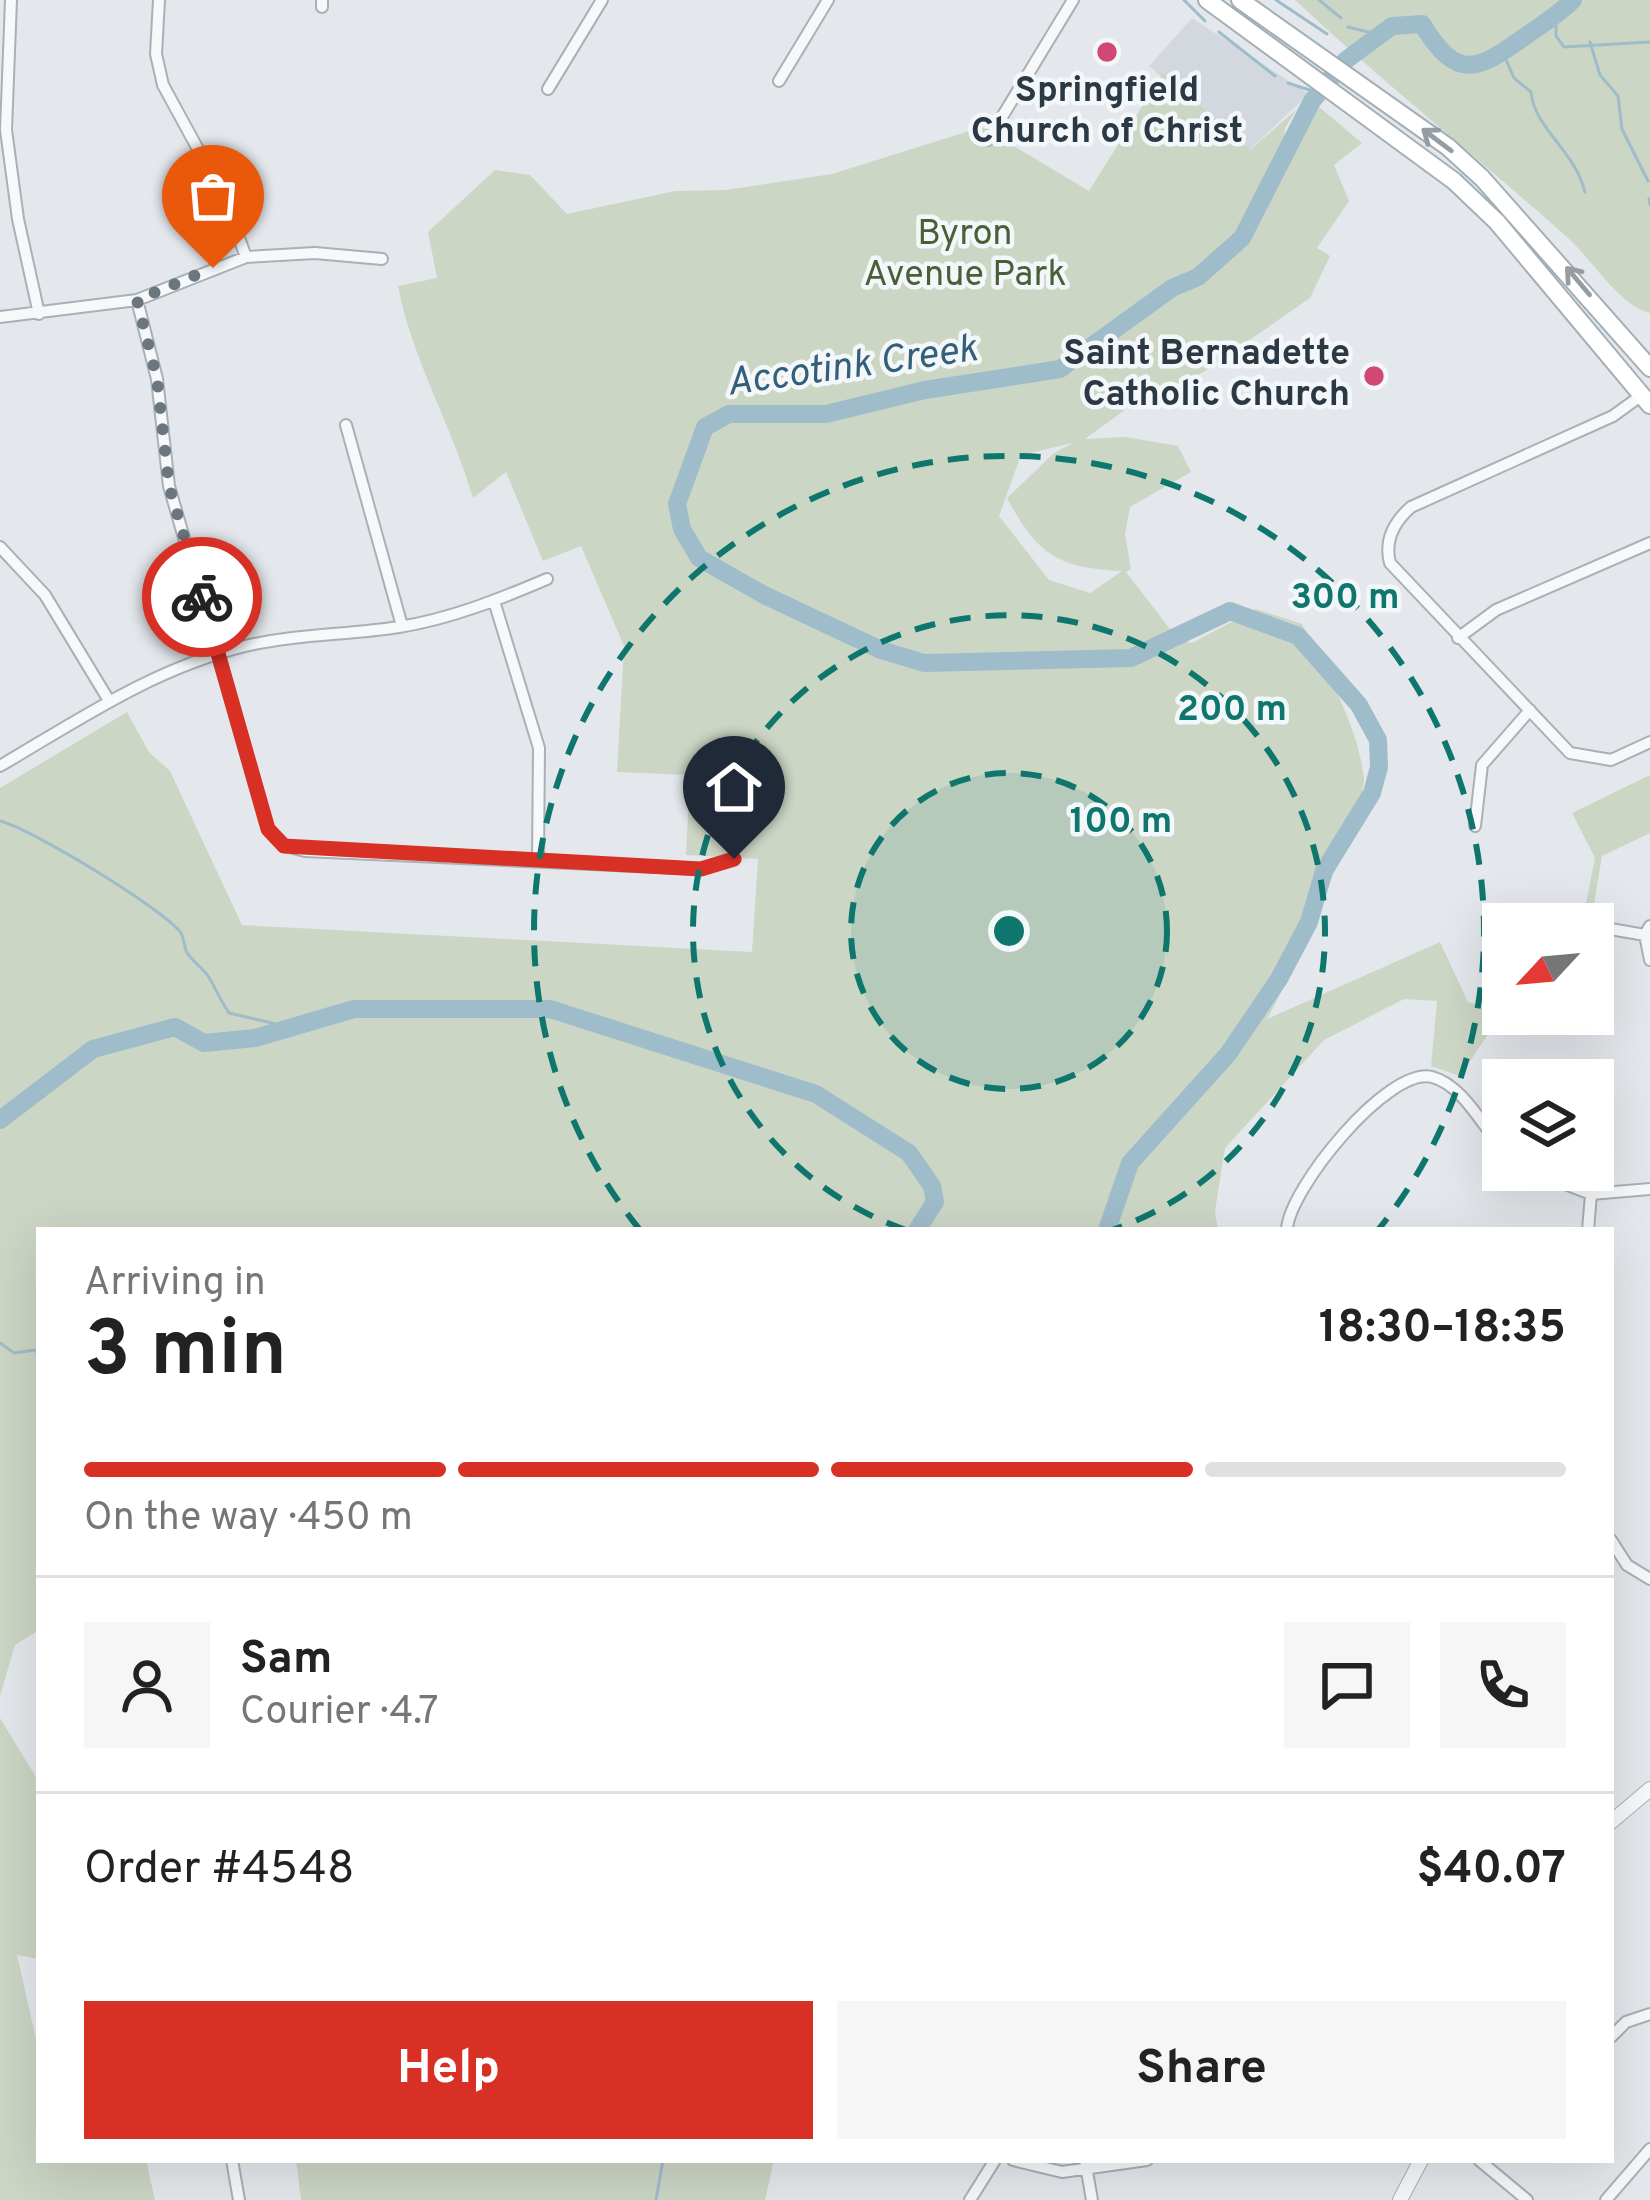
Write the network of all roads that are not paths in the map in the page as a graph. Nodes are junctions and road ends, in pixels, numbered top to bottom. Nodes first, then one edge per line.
1 (11, 0) edge
2 (159, 0) edge
3 (602, 0) edge
4 (828, 0) edge
5 (1073, 0) edge
6 (1207, 0) edge
7 (1240, 0) edge
8 (779, 81) dead end
9 (548, 88) dead end
10 (988, 140) dead end
11 (245, 257) junction
12 (382, 259) dead end
13 (137, 300) junction
14 (39, 314) junction
15 (0, 317) edge
16 (1650, 368) edge
17 (1647, 396) edge
18 (346, 425) dead end
19 (1650, 543) edge
20 (0, 548) edge
21 (547, 579) dead end
22 (494, 601) junction
23 (402, 626) junction
24 (1458, 638) junction
25 (220, 654) junction
26 (108, 700) junction
27 (1530, 710) junction
28 (1650, 742) edge
29 (0, 766) edge
30 (1475, 826) dead end
31 (734, 859) dead end
32 (538, 861) junction
33 (1614, 928) edge
34 (1647, 931) edge
35 (1650, 960) edge
36 (1482, 1125) edge
37 (1650, 1190) edge
38 (1584, 1191) edge
39 (1592, 1194) junction
40 (1287, 1227) edge
41 (1588, 1227) edge
42 (1614, 1545) edge
43 (1650, 1579) edge
44 (1650, 1789) edge
45 (1614, 1819) edge
46 (1650, 2014) edge
47 (1614, 2034) edge
48 (1650, 2149) edge
49 (233, 2163) edge
50 (993, 2163) edge
51 (1023, 2163) edge
52 (1419, 2163) edge
53 (1483, 2163) edge
54 (1086, 2165) edge
55 (239, 2200) edge
56 (970, 2200) edge
57 (1092, 2200) edge
58 (1400, 2200) edge
59 (1527, 2200) edge
60 (1606, 2200) edge

1 - 14 street
2 - 11 street
3 - 9 street
4 - 8 street
5 - 10 street
6 - 17 main road
16 -> 7 main road
11 - 12 street
11 - 13 street
13 - 14 street
13 - 25 street
14 - 15 street
17 - 24 street
18 - 23 street
19 - 24 street
20 - 26 street
21 - 22 street
22 - 23 street
22 - 32 street
23 - 25 street
24 - 27 street
25 - 26 street
25 - 32 street
26 - 29 street
27 - 28 street
27 - 30 street
31 - 32 street
33 - 34 street
34 - 35 street
36 - 40 street
37 - 39 street
38 - 39 street
39 - 41 street
42 - 43 street
44 - 45 street
46 - 47 street
48 - 60 street
49 - 55 street
50 - 56 street
51 - 54 street
52 - 58 street
53 - 59 street
54 - 57 street

